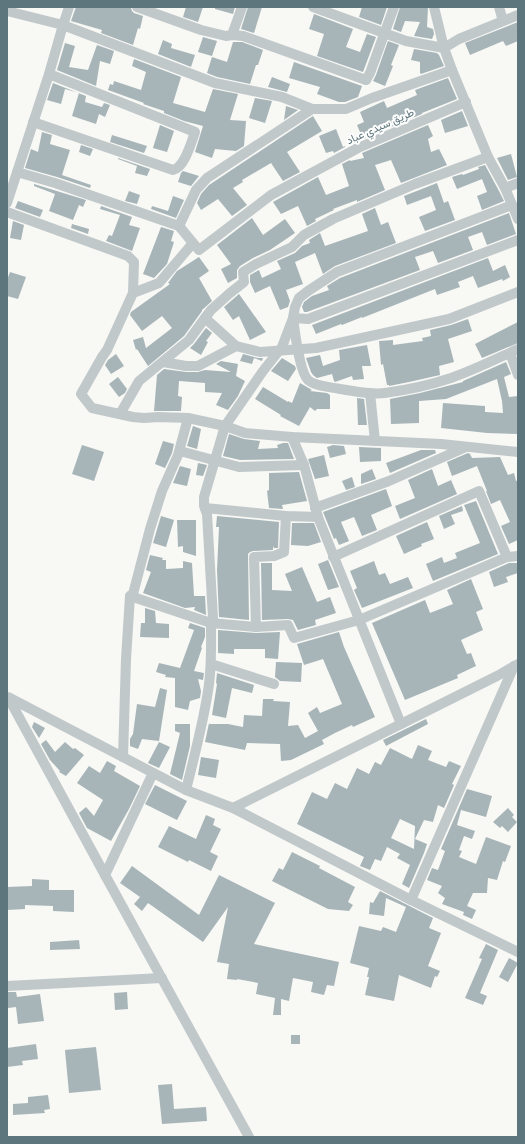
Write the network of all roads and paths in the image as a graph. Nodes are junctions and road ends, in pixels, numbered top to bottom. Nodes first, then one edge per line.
1 (69, 7) edge
2 (136, 7) edge
3 (242, 7) edge
4 (313, 7) edge
5 (394, 7) edge
6 (434, 7) edge
7 (499, 7) edge
8 (7, 11) edge
9 (518, 15) edge
10 (503, 20) junction
11 (63, 25) junction
12 (384, 33) junction
13 (232, 35) junction
14 (444, 48) junction
15 (452, 70) junction
16 (49, 74) junction
17 (366, 80) junction
18 (372, 98) junction
19 (466, 102) junction
20 (312, 109) junction
21 (33, 122) junction
22 (488, 157) junction
23 (17, 172) junction
24 (518, 183) edge
25 (505, 188) junction
26 (7, 203) edge
27 (512, 205) junction
28 (7, 212) edge
29 (518, 219) edge
30 (179, 226) junction
31 (518, 240) edge
32 (196, 246) junction
33 (518, 292) edge
34 (132, 293) junction
35 (204, 318) junction
36 (293, 318) junction
37 (236, 346) junction
38 (297, 349) junction
39 (279, 350) junction
40 (514, 351) edge
41 (163, 362) junction
42 (518, 376) edge
43 (370, 393) junction
44 (120, 414) junction
45 (188, 418) junction
46 (225, 426) junction
47 (292, 437) junction
48 (375, 441) junction
49 (467, 447) junction
50 (180, 451) junction
51 (518, 452) edge
52 (214, 461) junction
53 (304, 465) junction
54 (205, 508) junction
55 (317, 512) junction
56 (286, 516) junction
57 (518, 556) edge
58 (333, 557) junction
59 (507, 557) junction
60 (130, 596) junction
61 (359, 620) junction
62 (211, 623) junction
63 (256, 627) junction
64 (211, 664) junction
65 (516, 665) edge
66 (274, 684) dead end
67 (7, 697) edge
68 (401, 724) junction
69 (123, 758) junction
70 (153, 773) junction
71 (186, 790) junction
72 (233, 808) junction
73 (105, 875) junction
74 (411, 900) junction
75 (518, 952) edge
76 (162, 978) junction
77 (7, 986) edge
78 (249, 1137) edge

1 - 11 street
2 - 13 street
3 - 13 street
4 - 12 street
5 - 12 street
6 - 14 street
7 - 10 street
8 - 11 street
9 - 10 street
10 - 14 street
11 - 16 street
11 - 20 street
12 - 14 street
12 - 17 street
13 - 17 street
14 - 15 street
15 - 18 street
15 - 19 street
16 - 21 street
16 - 21 street
17 - 18 street
18 - 20 street
19 - 22 street
19 - 32 street, طريق سيدي عباد
20 - 30 street
21 - 23 street
22 - 25 street
22 - 35 street
23 - 26 street
23 - 30 street
24 - 25 street
25 - 27 street
27 - 29 street
27 - 36 street
28 - 34 street
30 - 32 street
31 - 36 street
32 - 34 street, طريق سيدي عباد
33 - 38 street
34 - 44 street
35 - 37 street
35 - 41 street
36 - 38 street
36 - 39 street
37 - 39 street
37 - 41 street
38 - 39 street
38 - 43 street
39 - 46 street
40 - 42 street
40 - 43 street
41 - 44 street
43 - 48 street
44 - 45 street
45 - 46 street
45 - 50 street
46 - 47 street
46 - 52 street
47 - 48 street
47 - 53 street
48 - 49 street
49 - 51 street
49 - 55 street
50 - 52 street
50 - 60 street
52 - 53 street
52 - 54 street
53 - 55 street
54 - 56 street
54 - 62 street
55 - 56 street
55 - 58 street
56 - 63 street
57 - 59 street
58 - 59 street
58 - 61 street
59 - 61 street
60 - 62 street
60 - 69 street
61 - 63 street
61 - 68 street
62 - 63 street
62 - 64 street
64 - 66 street
64 - 71 street
65 - 68 street
65 - 74 street
67 - 69 street
67 - 73 street
68 - 72 street
69 - 70 street
70 - 71 street
70 - 73 street
71 - 72 street
72 - 74 street
73 - 76 street
74 - 75 street
76 - 77 street
76 - 78 street

